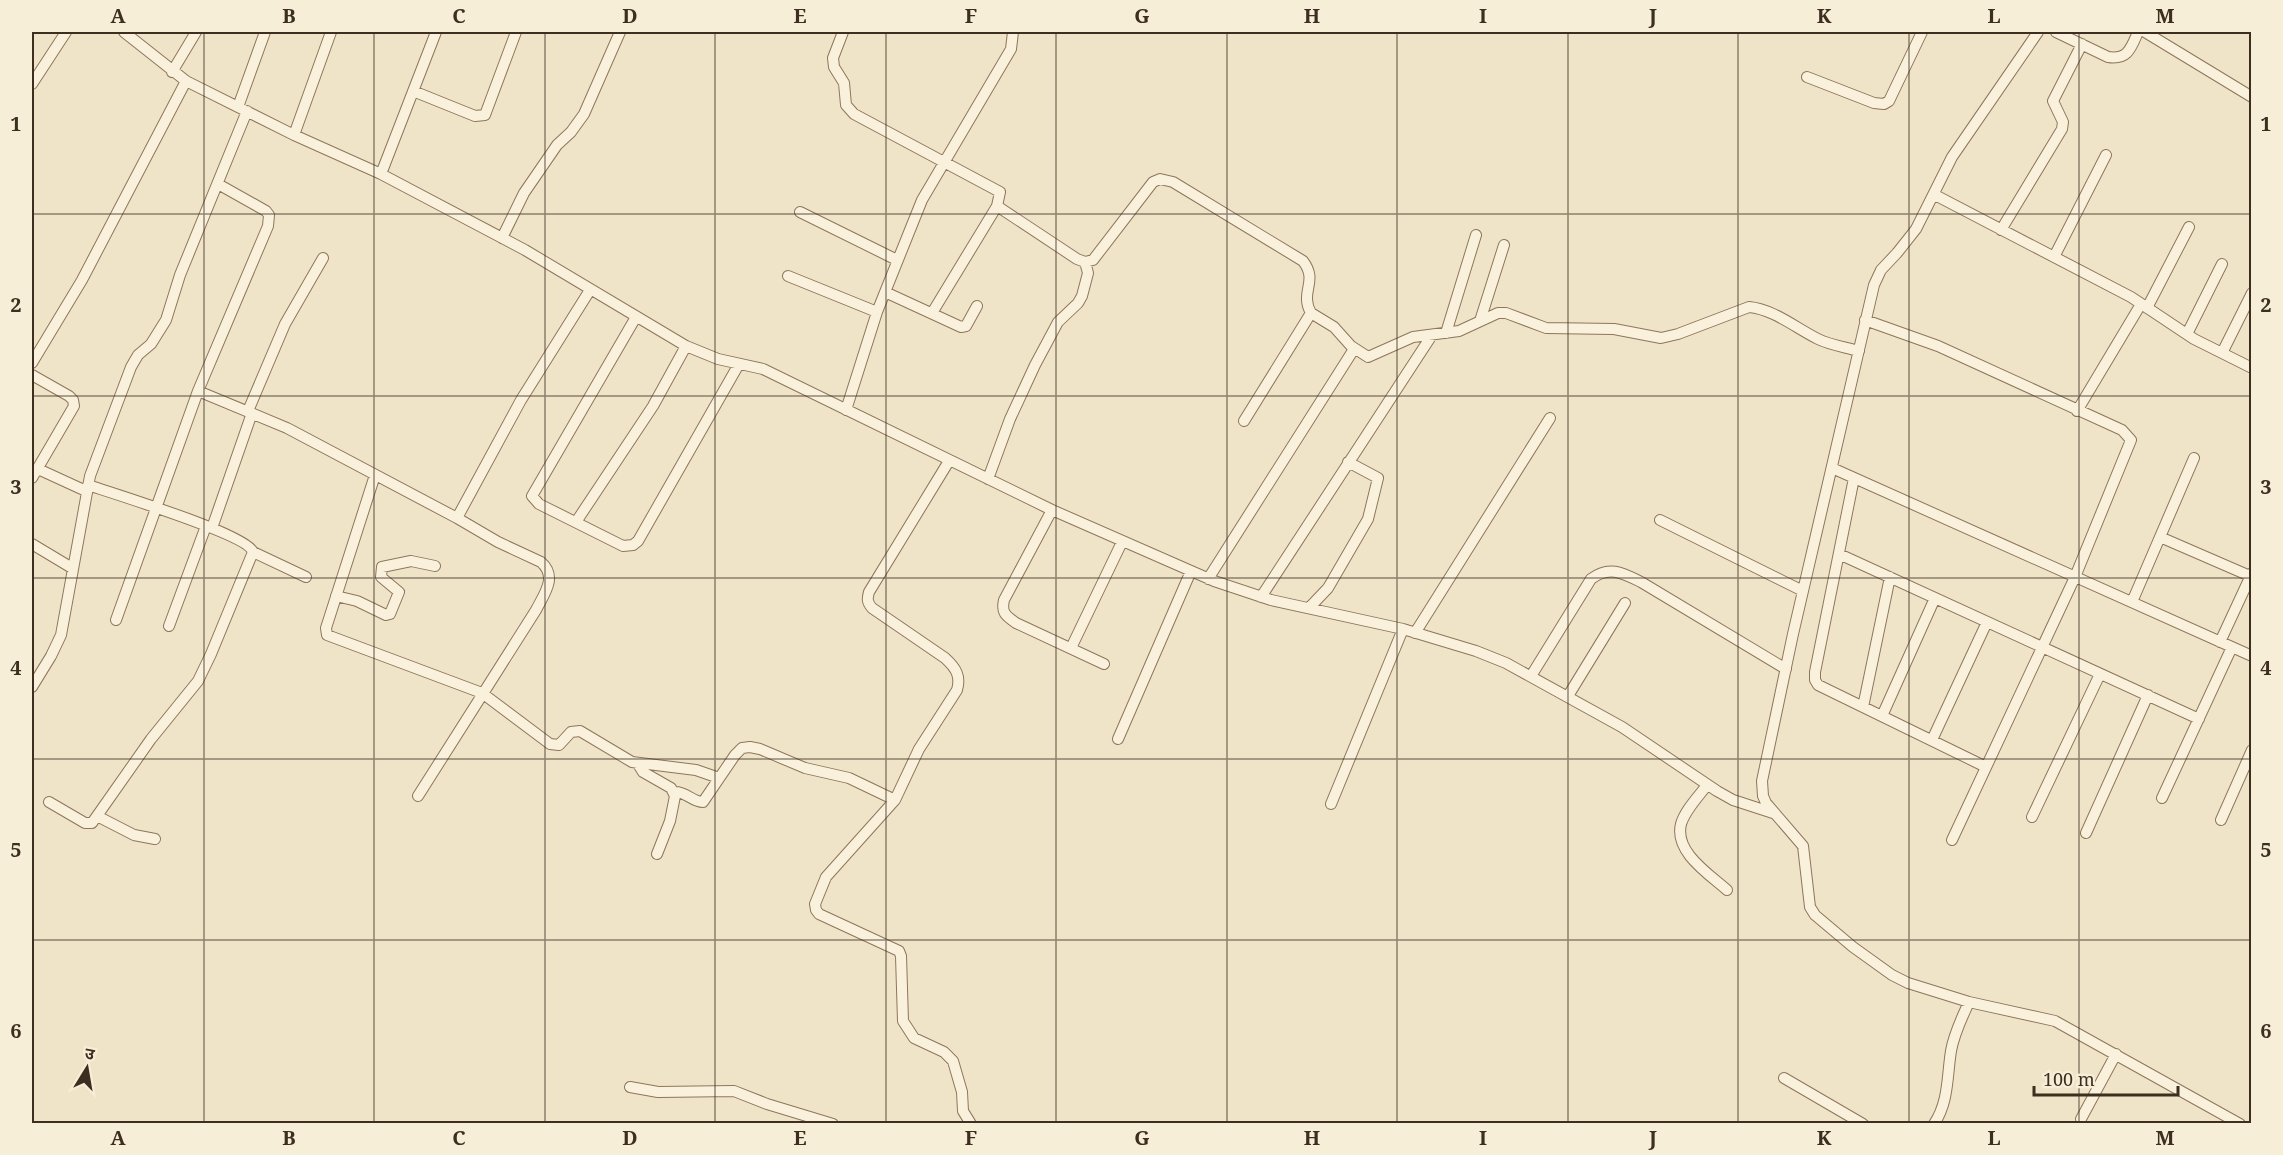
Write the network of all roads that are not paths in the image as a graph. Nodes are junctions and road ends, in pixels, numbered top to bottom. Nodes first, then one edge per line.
1 (66, 32) edge
2 (124, 32) edge
3 (196, 32) edge
4 (265, 32) edge
5 (332, 32) edge
6 (436, 32) edge
7 (516, 32) edge
8 (620, 32) edge
9 (843, 32) edge
10 (1013, 32) edge
11 (1922, 32) edge
12 (2038, 32) edge
13 (2056, 32) edge
14 (2138, 32) edge
15 (2145, 32) edge
16 (2082, 44) junction
17 (172, 72) junction
18 (1807, 77) dead end
19 (186, 81) junction
20 (32, 84) edge
21 (413, 92) junction
22 (2252, 97) edge
23 (243, 109) junction
24 (294, 135) junction
25 (2106, 155) dead end
26 (945, 162) junction
27 (381, 174) junction
28 (218, 184) junction
29 (1935, 195) junction
30 (997, 206) junction
31 (800, 212) dead end
32 (2189, 227) dead end
33 (2001, 230) junction
34 (1476, 235) dead end
35 (502, 238) junction
36 (1504, 245) dead end
37 (2054, 257) junction
38 (323, 258) dead end
39 (897, 260) junction
40 (1085, 262) junction
41 (2222, 264) dead end
42 (788, 276) dead end
43 (591, 290) junction
44 (885, 292) junction
45 (2252, 293) edge
46 (977, 306) dead end
47 (2144, 306) junction
48 (878, 312) junction
49 (932, 313) junction
50 (1311, 313) junction
51 (636, 317) junction
52 (1865, 320) junction
53 (1480, 321) junction
54 (1446, 333) junction
55 (2187, 334) junction
56 (1432, 335) junction
57 (32, 340) edge
58 (686, 346) junction
59 (41, 347) junction
60 (1354, 349) junction
61 (1859, 351) junction
62 (2222, 353) junction
63 (32, 363) edge
64 (739, 363) junction
65 (2252, 368) edge
66 (32, 375) edge
67 (198, 391) junction
68 (846, 410) junction
69 (2077, 411) junction
70 (250, 412) junction
71 (1551, 418) dead end
72 (1244, 421) dead end
73 (2194, 458) dead end
74 (949, 460) junction
75 (1348, 462) junction
76 (1832, 468) junction
77 (34, 473) edge
78 (375, 475) junction
79 (1854, 478) junction
80 (988, 479) junction
81 (87, 488) junction
82 (156, 507) junction
83 (1052, 510) junction
84 (457, 518) junction
85 (1660, 520) dead end
86 (576, 522) junction
87 (209, 527) junction
88 (2160, 537) junction
89 (1122, 542) junction
90 (32, 544) edge
91 (253, 552) junction
92 (1839, 554) junction
93 (435, 566) dead end
94 (72, 568) junction
95 (1191, 571) junction
96 (2251, 574) edge
97 (306, 577) dead end
98 (1890, 577) junction
99 (2075, 577) junction
100 (1208, 579) junction
101 (1803, 591) junction
102 (336, 596) junction
103 (1261, 597) junction
104 (1935, 598) junction
105 (2132, 602) junction
106 (1625, 603) dead end
107 (1310, 608) junction
108 (116, 620) dead end
109 (1987, 622) junction
110 (169, 626) dead end
111 (1403, 629) junction
112 (1415, 633) junction
113 (2220, 642) junction
114 (2042, 647) junction
115 (2232, 647) junction
116 (1071, 648) junction
117 (2252, 656) edge
118 (1104, 664) dead end
119 (1786, 669) junction
120 (2100, 674) junction
121 (1531, 676) junction
122 (32, 687) edge
123 (482, 693) junction
124 (2148, 695) junction
125 (1568, 696) junction
126 (1863, 707) junction
127 (1882, 716) junction
128 (2199, 719) junction
129 (1118, 739) dead end
130 (1932, 740) junction
131 (2252, 750) edge
132 (638, 764) junction
133 (1986, 767) junction
134 (719, 778) junction
135 (1707, 785) junction
136 (674, 792) junction
137 (418, 796) dead end
138 (2162, 798) dead end
139 (895, 800) junction
140 (49, 802) dead end
141 (1331, 804) dead end
142 (1773, 813) junction
143 (97, 816) junction
144 (2032, 817) dead end
145 (2221, 820) dead end
146 (2086, 833) dead end
147 (155, 839) dead end
148 (1952, 840) dead end
149 (657, 854) dead end
150 (1727, 890) dead end
151 (1969, 1002) junction
152 (2116, 1054) junction
153 (1784, 1078) dead end
154 (630, 1087) dead end
155 (2081, 1119) dead end
156 (833, 1124) edge
157 (971, 1124) edge
158 (1863, 1124) edge
159 (1934, 1124) edge
160 (2240, 1124) edge

1 - 20 street
2 - 17 street
3 - 17 street
4 - 23 street
5 - 24 street
6 - 21 street
7 - 21 street
8 - 35 street
9 - 26 street
10 - 26 street
11 - 18 street
12 - 29 street
13 - 16 street
14 - 16 street
15 - 22 street
16 - 33 street
17 - 19 street
19 - 23 street
19 - 59 street
21 - 27 street
23 - 24 street
23 - 28 street
24 - 27 street
25 - 37 street
26 - 30 street
26 - 39 street
27 - 35 street
28 - 67 street
28 - 81 street
29 - 33 street
29 - 52 street
30 - 40 street
30 - 49 street
31 - 39 street
32 - 47 street
33 - 37 street
34 - 54 street
35 - 43 street
36 - 53 street
37 - 47 street
38 - 70 street
39 - 44 street
40 - 50 street
40 - 80 street
41 - 55 street
42 - 48 street
43 - 51 street
43 - 84 street
44 - 48 street
44 - 49 street
45 - 62 street
46 - 49 street
47 - 55 street
47 - 69 street
48 - 68 street
50 - 60 street
50 - 72 street
51 - 58 street
51 - 86 street
52 - 61 street
52 - 69 street
53 - 54 street
53 - 61 street
54 - 56 street
55 - 62 street
56 - 60 street
56 - 75 street
57 - 59 street
58 - 64 street
58 - 86 street
59 - 63 street
60 - 100 street
61 - 76 street
62 - 65 street
64 - 68 street
64 - 86 street
66 - 77 street
67 - 70 street
67 - 82 street
68 - 74 street
69 - 99 street
70 - 78 street
70 - 87 street
71 - 112 street
73 - 88 street
74 - 80 street
74 - 139 street
75 - 103 street
75 - 107 street
76 - 79 street
76 - 101 street
77 - 81 street
78 - 84 street
78 - 102 street
79 - 92 street
79 - 99 street
80 - 83 street
81 - 82 street
81 - 94 street
82 - 87 street
82 - 108 street
83 - 89 street
83 - 116 street
84 - 123 street
85 - 101 street
87 - 91 street
87 - 110 street
88 - 96 street
88 - 105 street
89 - 95 street
89 - 116 street
90 - 94 street
91 - 97 street
91 - 143 street
92 - 98 street
92 - 126 street
93 - 102 street
94 - 122 street
95 - 100 street
95 - 129 street
96 - 113 street
98 - 104 street
98 - 126 street
99 - 105 street
99 - 114 street
100 - 103 street
101 - 119 street
102 - 123 street
103 - 107 street
104 - 109 street
104 - 127 street
105 - 113 street
106 - 125 street
107 - 111 street
109 - 114 street
109 - 130 street
111 - 112 street
111 - 141 street
112 - 121 street
113 - 115 street
114 - 120 street
114 - 133 street
115 - 117 street
115 - 128 street
116 - 118 street
119 - 121 street
119 - 142 street
120 - 124 street
120 - 144 street
121 - 125 street
123 - 132 street
123 - 137 street
124 - 128 street
124 - 146 street
125 - 135 street
126 - 127 street
127 - 130 street
128 - 138 street
130 - 133 street
131 - 145 street
132 - 134 street
132 - 136 street
133 - 148 street
134 - 136 street
134 - 139 street
135 - 142 street
135 - 150 street
136 - 149 street
139 - 157 street
140 - 143 street
142 - 151 street
143 - 147 street
151 - 152 street
151 - 159 street
152 - 155 street
152 - 160 street
153 - 158 street
154 - 156 street

